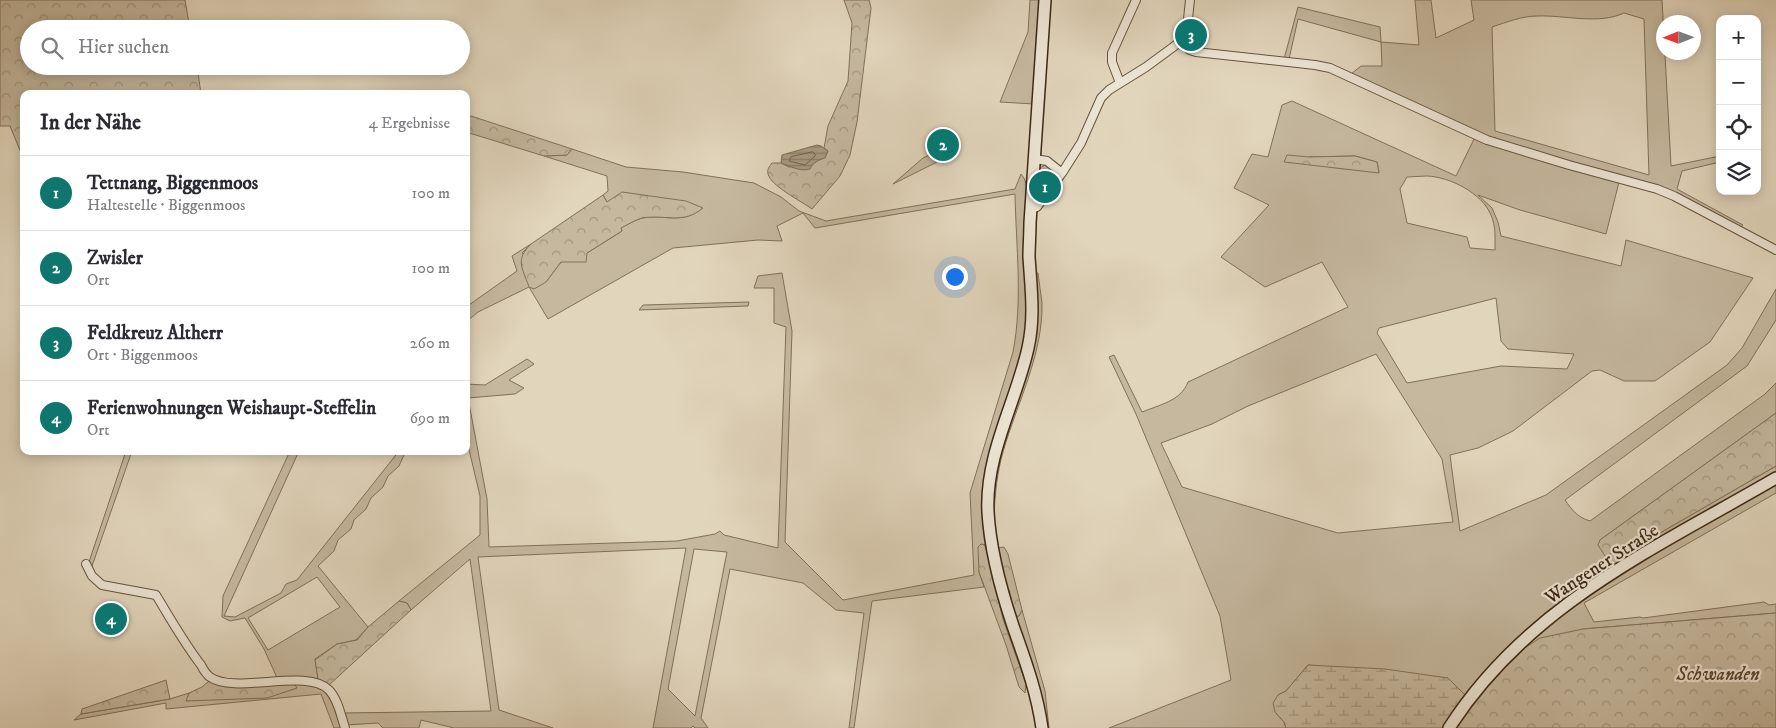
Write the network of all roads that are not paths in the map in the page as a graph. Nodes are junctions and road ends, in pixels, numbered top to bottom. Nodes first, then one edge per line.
1 (1045, 0) edge
2 (1136, 0) edge
3 (1190, 0) edge
4 (1180, 42) junction
5 (1120, 83) junction
6 (1035, 159) junction
7 (1062, 173) junction
8 (1032, 209) junction
9 (1776, 250) edge
10 (1776, 478) edge
11 (86, 564) dead end
12 (345, 728) edge
13 (1042, 728) edge
14 (1449, 728) edge

1 - 6 main road
2 - 5 street
3 - 4 street
4 - 5 street
4 - 9 street
5 - 7 street
6 - 7 street
6 - 8 main road
7 - 8 street
8 - 13 main road
10 - 14 main road, Wangener Straße
11 - 12 street

